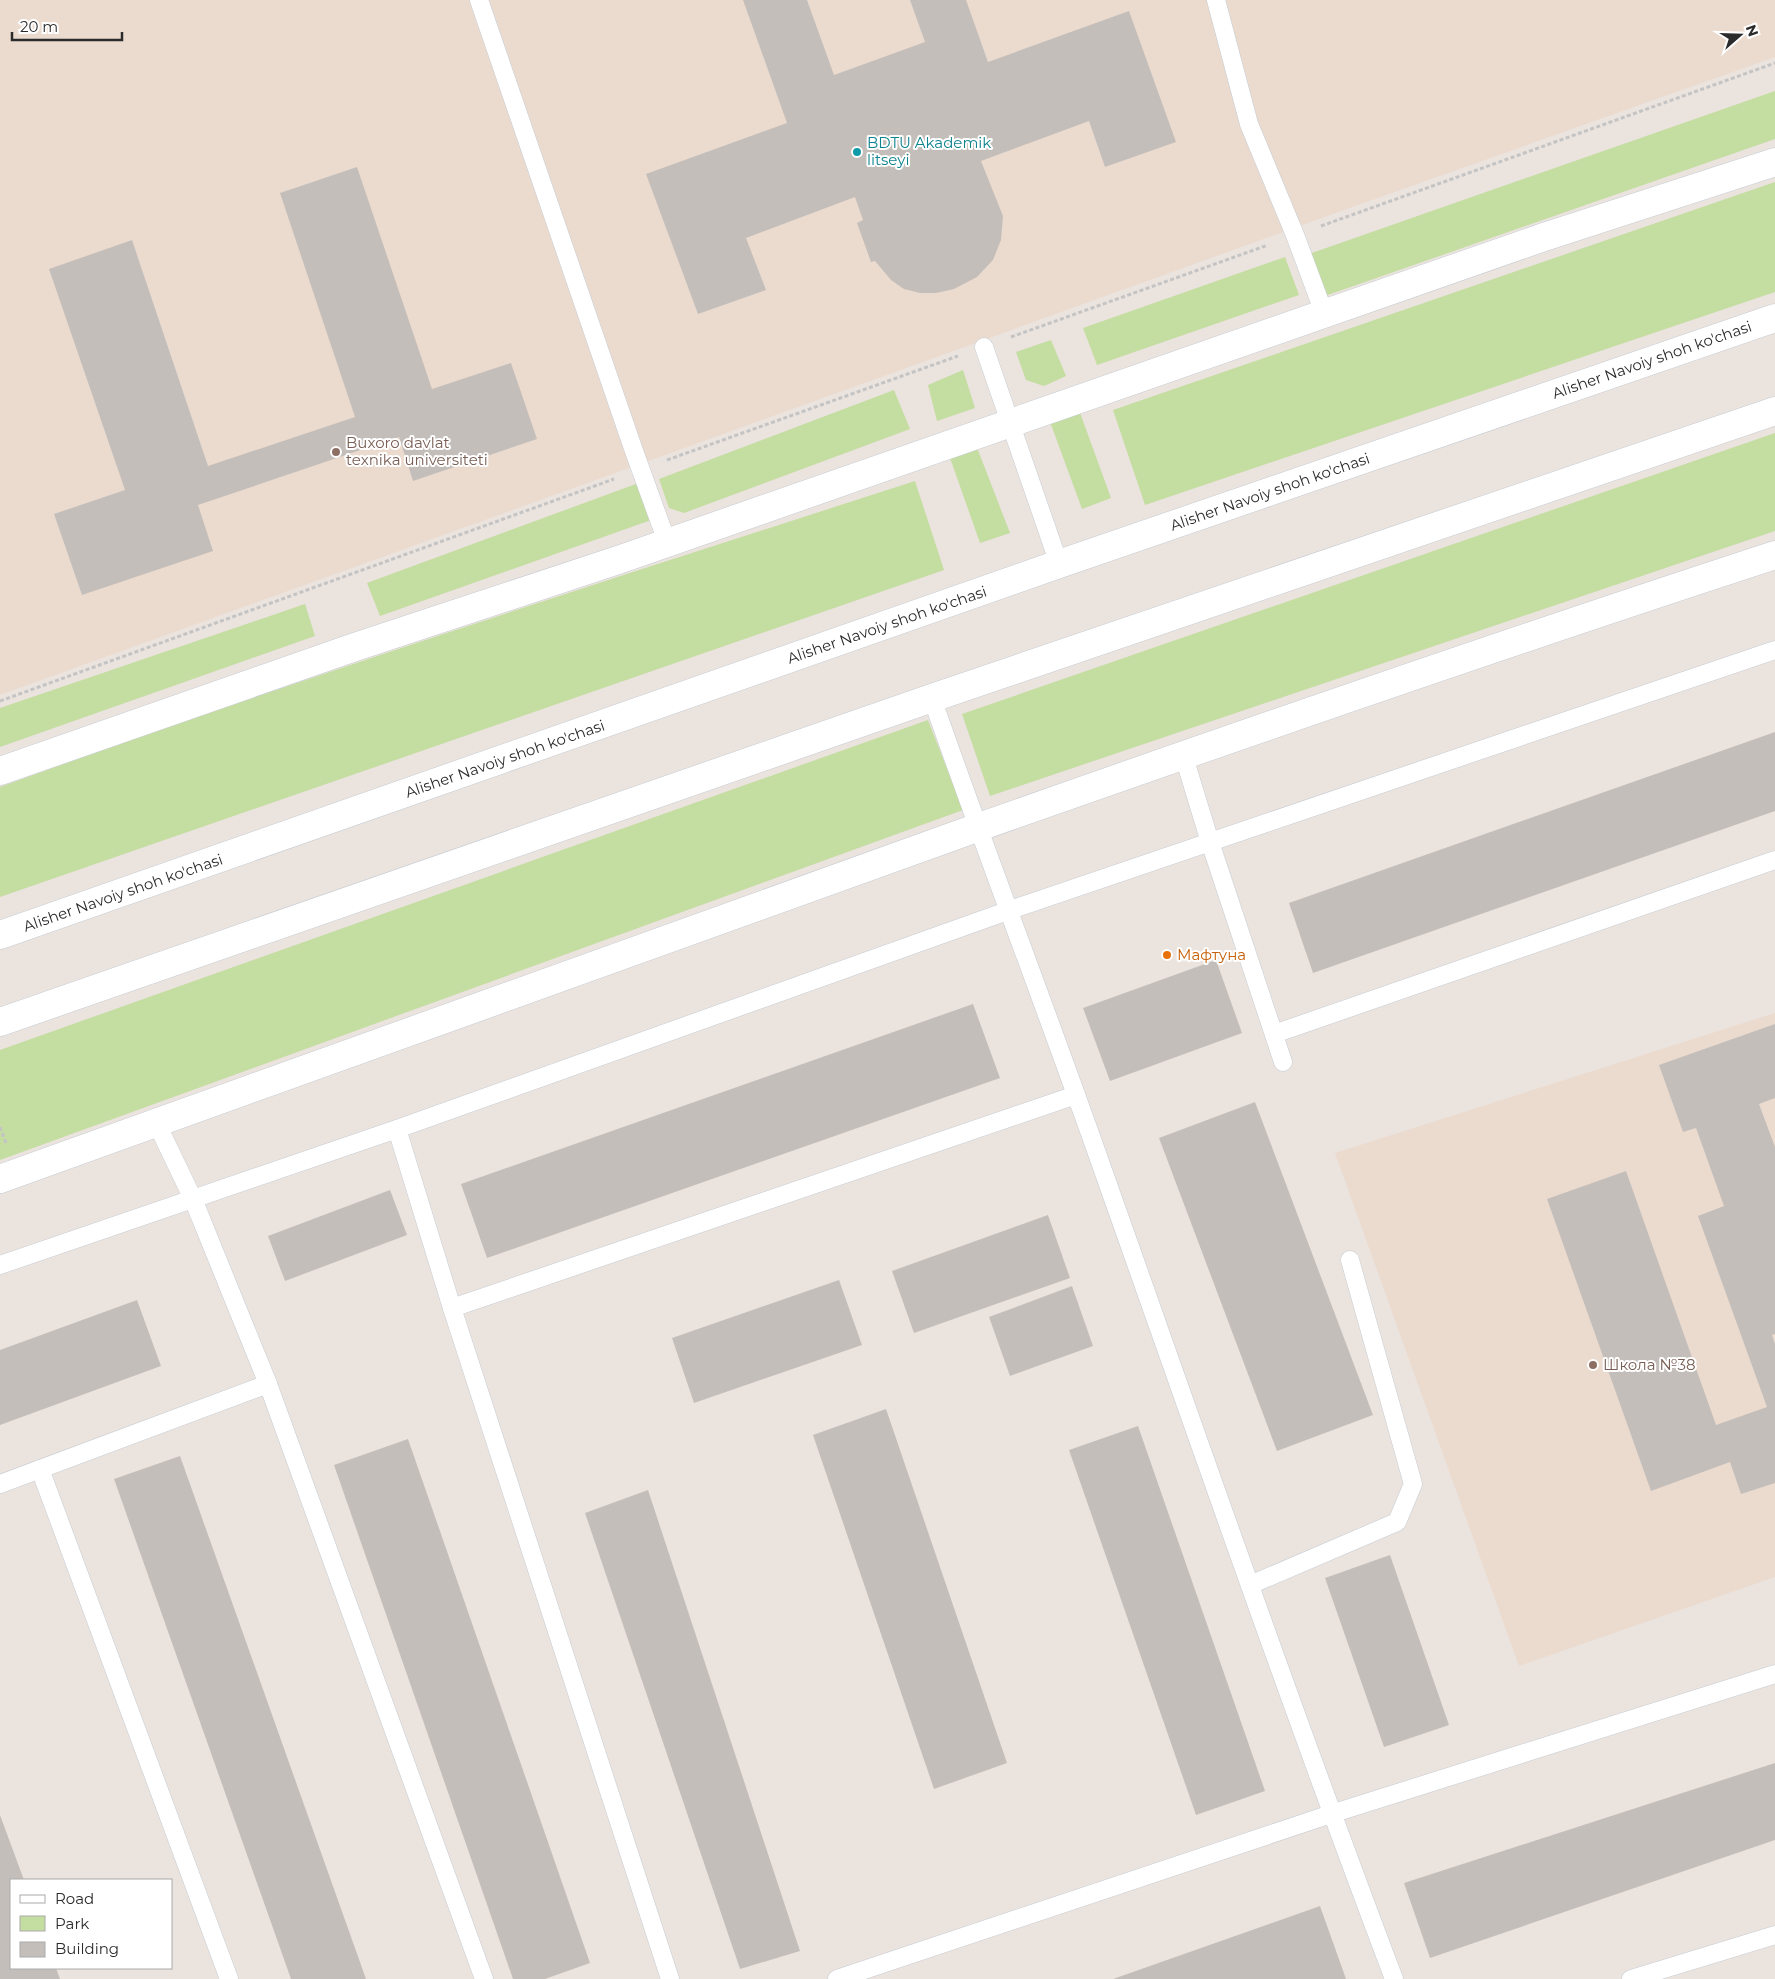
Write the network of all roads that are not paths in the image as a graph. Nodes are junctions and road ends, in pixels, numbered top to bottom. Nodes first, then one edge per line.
1 (479, 0) edge
2 (1216, 0) edge
3 (1775, 162) edge
4 (1324, 313) junction
5 (1775, 318) edge
6 (984, 347) road end
7 (1775, 411) edge
8 (1011, 422) junction
9 (667, 542) junction
10 (1775, 555) edge
11 (1059, 564) junction
12 (1775, 650) edge
13 (932, 698) junction
14 (1184, 756) junction
15 (0, 771) edge
16 (977, 828) junction
17 (1210, 842) junction
18 (1775, 860) edge
19 (1010, 910) junction
20 (0, 935) edge
21 (0, 1022) edge
22 (1274, 1034) junction
23 (1283, 1062) dead end
24 (1076, 1095) junction
25 (158, 1124) junction
26 (397, 1129) junction
27 (0, 1179) edge
28 (193, 1199) junction
29 (1350, 1260) dead end
30 (0, 1266) edge
31 (452, 1308) junction
32 (268, 1384) junction
33 (40, 1469) junction
34 (0, 1484) edge
35 (1250, 1585) junction
36 (1775, 1674) edge
37 (1331, 1814) junction
38 (1775, 1934) edge
39 (229, 1979) edge
40 (484, 1979) edge
41 (670, 1979) edge
42 (837, 1979) edge
43 (1394, 1979) edge
44 (1631, 1979) edge

1 - 9 lane
2 - 4 lane
3 - 4 street
4 - 8 street
5 - 11 street, Alisher Navoiy shoh ko'chasi
6 - 8 lane
7 - 13 street
8 - 9 street
8 - 11 lane
9 - 15 street
10 - 14 street
11 - 20 street, Alisher Navoiy shoh ko'chasi
12 - 17 lane
13 - 16 lane
13 - 21 street
14 - 16 street
14 - 17 lane
16 - 19 lane
16 - 25 street
17 - 19 lane
17 - 22 lane
18 - 22 lane
19 - 24 lane
19 - 26 lane
22 - 23 lane
24 - 31 lane
24 - 35 lane
25 - 27 street
25 - 28 lane
26 - 28 lane
26 - 31 lane
28 - 30 lane
28 - 32 lane
29 - 35 lane
31 - 41 lane
32 - 33 lane
32 - 40 lane
33 - 34 lane
33 - 39 lane
35 - 37 lane
36 - 37 lane
37 - 42 lane
37 - 43 lane
38 - 44 lane

